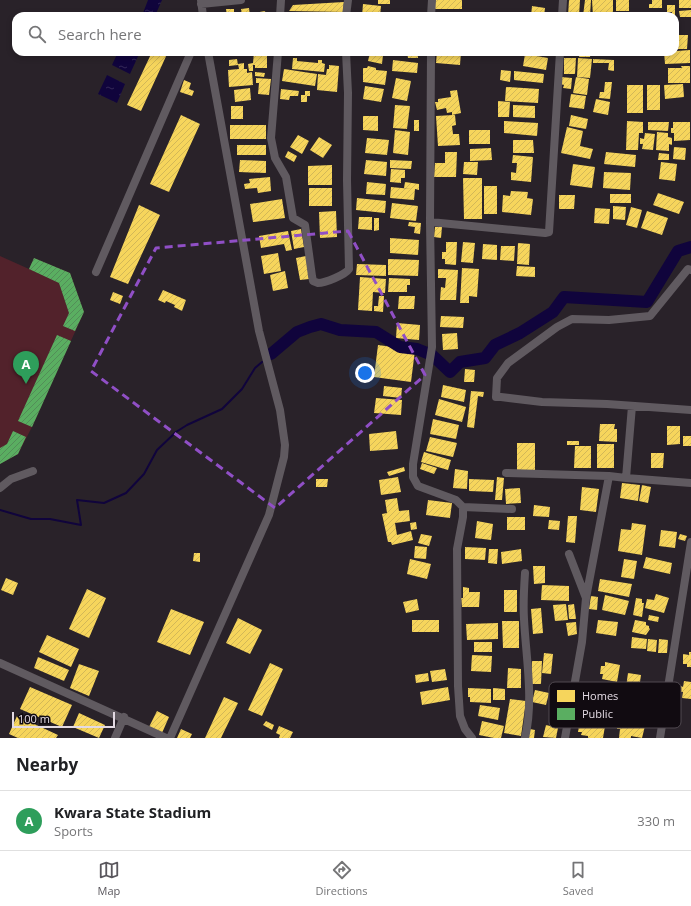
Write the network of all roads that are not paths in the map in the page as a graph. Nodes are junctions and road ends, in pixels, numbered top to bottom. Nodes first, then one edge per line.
1 (241, 0) edge
2 (281, 0) edge
3 (348, 0) edge
4 (432, 0) edge
5 (563, 0) edge
6 (201, 2) edge
7 (202, 12) edge
8 (280, 12) edge
9 (346, 12) edge
10 (432, 12) edge
11 (562, 12) edge
12 (189, 56) edge
13 (209, 56) edge
14 (278, 56) edge
15 (346, 56) edge
16 (431, 56) edge
17 (560, 56) edge
18 (430, 222) junction
19 (691, 270) edge
20 (96, 272) dead end
21 (632, 406) junction
22 (691, 410) edge
23 (33, 471) dead end
24 (506, 473) dead end
25 (609, 476) junction
26 (626, 478) junction
27 (691, 483) edge
28 (0, 488) edge
29 (463, 507) junction
30 (512, 509) dead end
31 (691, 542) edge
32 (569, 554) dead end
33 (525, 573) dead end
34 (586, 598) junction
35 (0, 663) edge
36 (575, 682) edge
37 (669, 682) edge
38 (123, 718) junction
39 (567, 728) edge
40 (662, 728) edge
41 (115, 738) edge
42 (166, 738) edge
43 (170, 738) edge
44 (467, 738) edge
45 (472, 738) edge
46 (525, 738) edge
47 (565, 738) edge
48 (660, 738) edge

1 - 6 street
2 - 8 street
3 - 9 street
4 - 10 street
5 - 11 street
6 - 7 street
12 - 20 street
13 - 43 street
14 - 15 street
16 - 18 street
17 - 18 street
18 - 29 street
19 - 21 street
21 - 22 street
21 - 26 street
23 - 28 street
24 - 25 street
25 - 26 street
25 - 34 street
26 - 27 street
29 - 30 street
29 - 45 street
31 - 37 street
32 - 34 street
33 - 46 street
34 - 36 street
35 - 38 street
38 - 41 street
38 - 42 street
39 - 47 street
40 - 48 street
44 - 45 street

